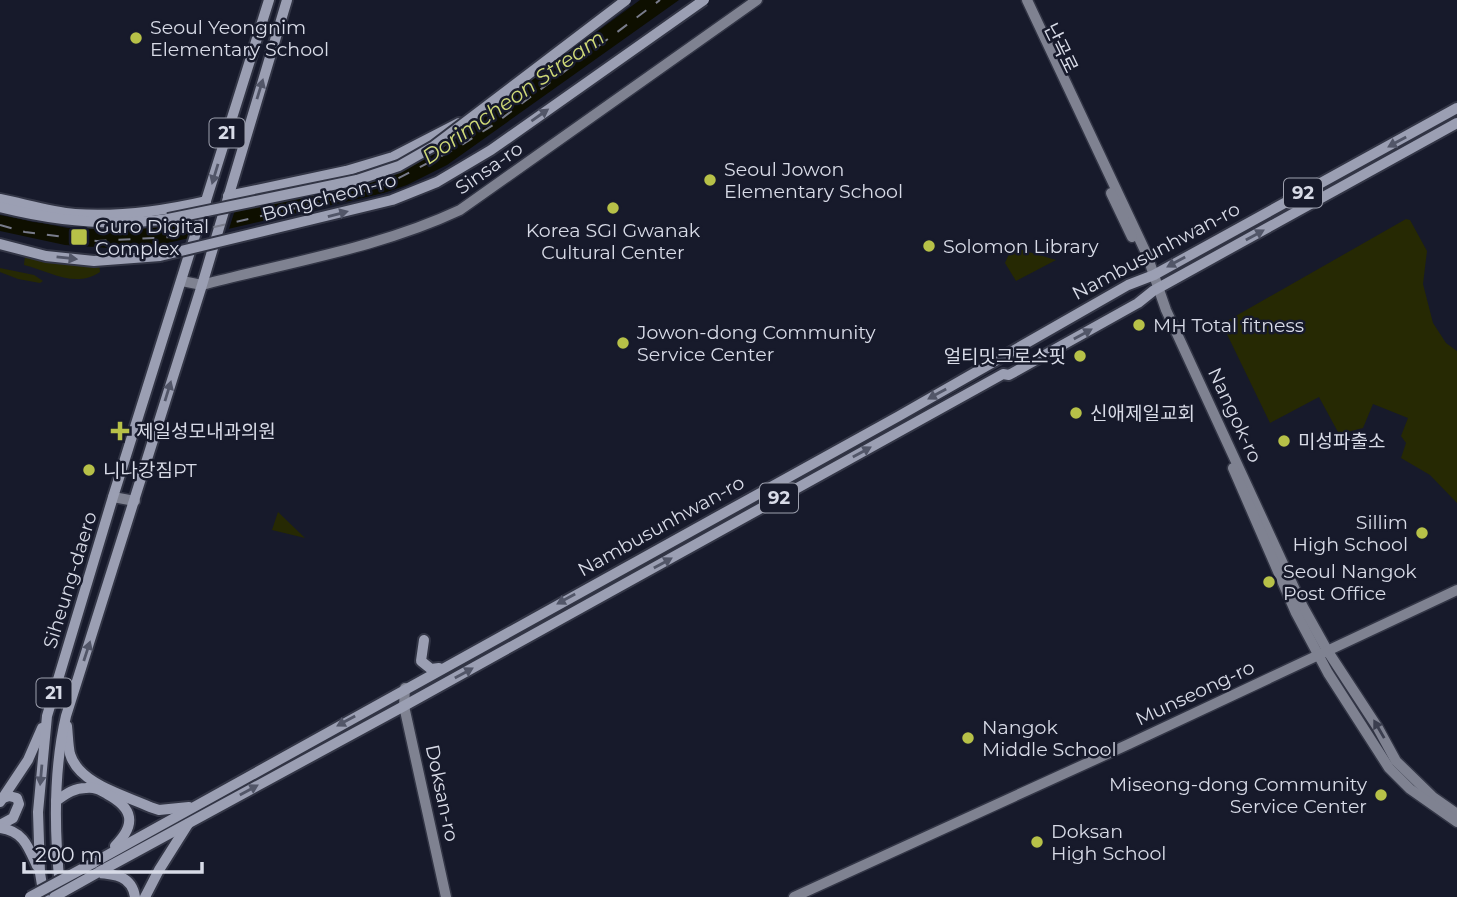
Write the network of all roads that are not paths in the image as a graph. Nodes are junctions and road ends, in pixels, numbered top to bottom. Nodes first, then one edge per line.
1 (269, 0) edge
2 (287, 0) edge
3 (626, 0) edge
4 (704, 0) edge
5 (757, 0) edge
6 (1019, 0) edge
7 (1027, 0) edge
8 (1457, 108) edge
9 (471, 117) junction
10 (1457, 123) edge
11 (0, 199) edge
12 (226, 200) junction
13 (208, 205) junction
14 (0, 207) edge
15 (0, 244) edge
16 (1151, 276) junction
17 (181, 281) junction
18 (202, 285) junction
19 (1155, 290) junction
20 (113, 497) junction
21 (135, 501) junction
22 (1457, 592) edge
23 (424, 640) dead end
24 (1323, 654) junction
25 (442, 667) junction
26 (404, 697) junction
27 (47, 716) junction
28 (66, 716) junction
29 (1, 800) edge
30 (56, 801) junction
31 (195, 806) junction
32 (1457, 814) edge
33 (1457, 822) edge
34 (189, 823) junction
35 (0, 827) edge
36 (95, 868) junction
37 (40, 873) junction
38 (30, 897) edge
39 (44, 897) edge
40 (54, 897) edge
41 (61, 897) edge
42 (135, 897) edge
43 (145, 897) edge
44 (446, 897) edge
45 (794, 897) edge
46 (808, 897) edge

1 -> 13 main road, Siheung-daero / 21
12 -> 2 main road, Siheung-daero
3 - 9 main road, Bongcheon-ro, bridge
15 -> 4 main road, Bongcheon-ro, bridge
5 - 18 main road, Sinsa-ro
6 - 16 main road, Nangok-ro
7 - 16 main road, Nangok-ro
8 -> 16 main road, Nambusunhwan-ro / 92
9 - 12 main road, bridge
9 - 13 main road, Bongcheon-ro, bridge
19 -> 10 main road, Nambusunhwan-ro / 92
11 - 13 main road
12 - 18 main road, Siheung-daero / 21, bridge
13 - 14 main road, bridge
13 - 17 main road, Siheung-daero / 21, bridge
16 - 19 main road, Nangok-ro
16 -> 25 main road, Nambusunhwan-ro / 92
17 - 18 main road
17 - 20 main road, Siheung-daero / 21
21 -> 18 main road, Siheung-daero / 21
19 - 24 main road, Nangok-ro
26 -> 19 main road, Nambusunhwan-ro / 92
20 - 21 main road
20 - 27 main road, Siheung-daero / 21
28 -> 21 main road, Siheung-daero / 21
22 - 24 main road, Munseong-ro
23 - 25 main road
32 -> 24 main road, Nangok-ro
24 - 33 main road, Nangok-ro
24 - 45 main road, Munseong-ro
24 - 46 main road, Munseong-ro
25 - 26 main road, Nambusunhwan-ro / 92
26 -> 31 main road, Nambusunhwan-ro / 92
34 -> 26 main road, Nambusunhwan-ro / 92
26 - 44 main road, Doksan-ro
27 - 29 main road
27 -> 37 main road, Siheung-daero / 21
28 - 30 main road, Siheung-daero / 21
28 - 31 main road
29 - 35 main road
30 - 36 main road
30 - 41 main road, Siheung-daero / 21
31 - 36 main road, Nambusunhwan-ro / 92
34 - 36 main road, Nambusunhwan-ro / 92
34 - 43 main road
35 - 37 main road
36 - 38 main road, Nambusunhwan-ro / 92, bridge
36 - 40 main road, Nambusunhwan-ro / 92, bridge
36 - 42 main road
37 - 39 main road, Siheung-daero / 21

